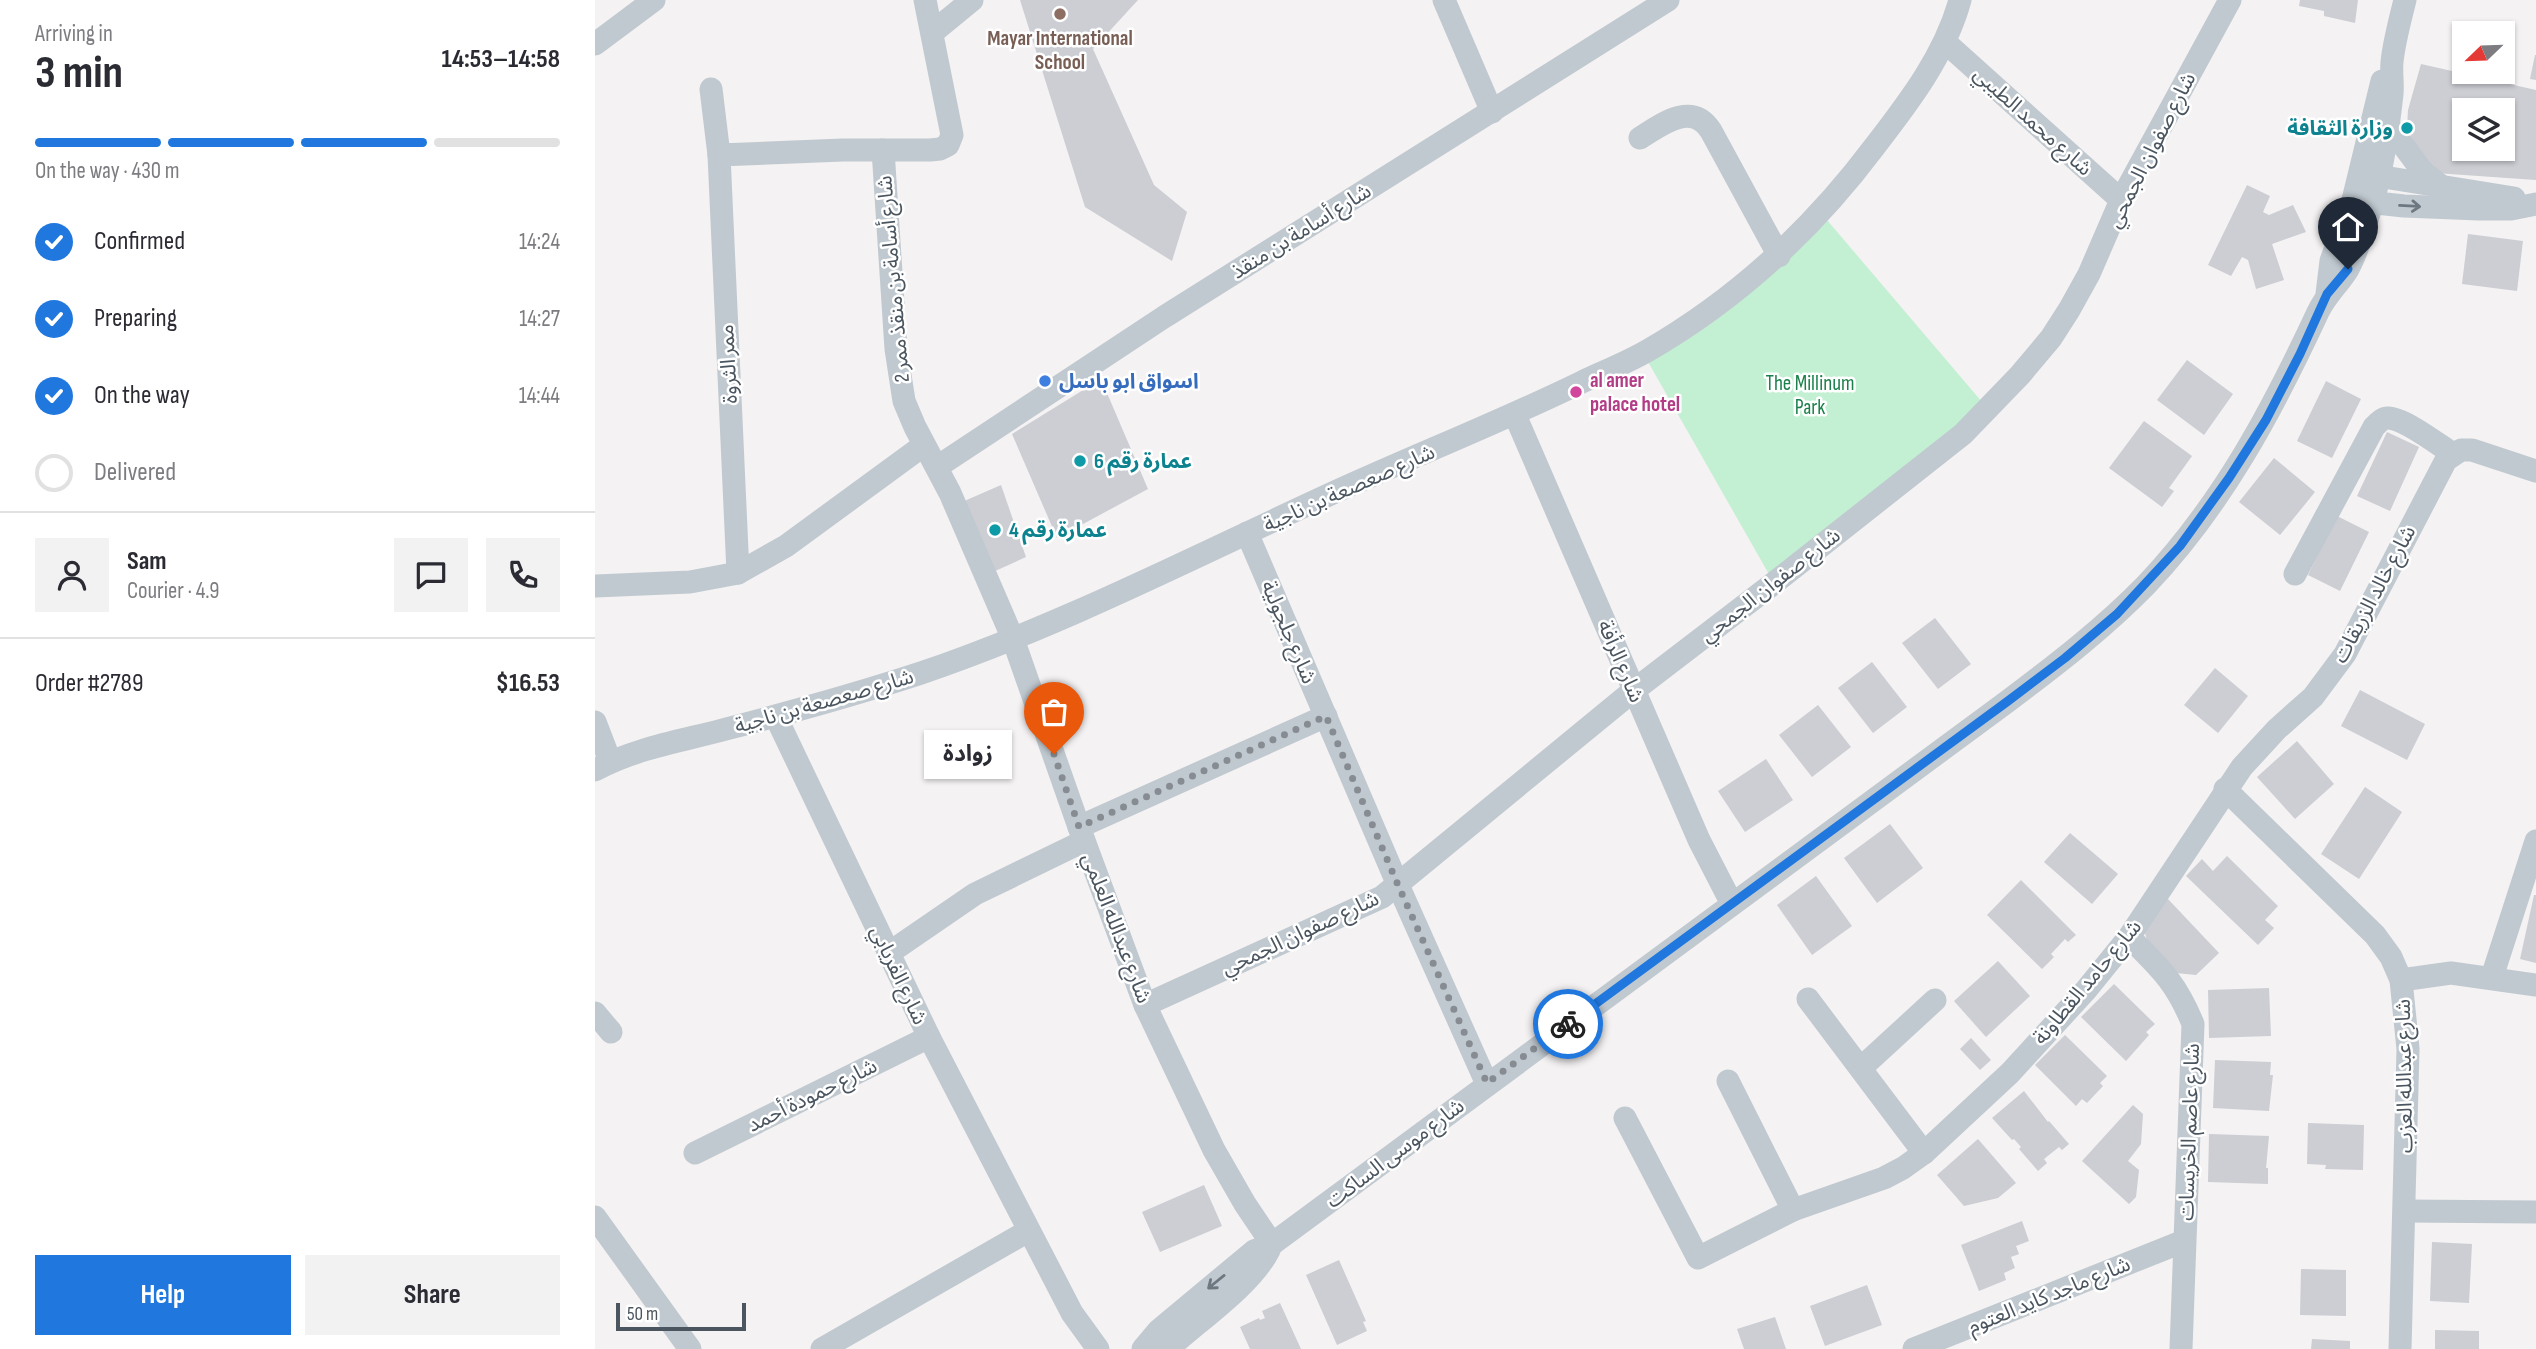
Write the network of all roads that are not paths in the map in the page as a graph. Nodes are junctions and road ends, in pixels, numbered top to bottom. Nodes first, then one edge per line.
1 (654, 0) edge
2 (925, 0) edge
3 (972, 0) edge
4 (1444, 0) edge
5 (1668, 0) edge
6 (1960, 0) edge
7 (2230, 0) edge
8 (2405, 0) edge
9 (1641, 8) edge
10 (933, 32) junction
11 (1945, 41) junction
12 (595, 44) edge
13 (2392, 64) junction
14 (711, 89) dead end
15 (1492, 112) junction
16 (2388, 125) junction
17 (1640, 138) dead end
18 (883, 150) junction
19 (719, 155) junction
20 (2369, 175) junction
21 (2443, 188) junction
22 (2121, 200) junction
23 (2362, 202) junction
24 (2533, 204) edge
25 (1779, 256) junction
26 (1515, 415) junction
27 (924, 445) junction
28 (2453, 454) junction
29 (937, 467) junction
30 (2536, 471) edge
31 (1247, 533) junction
32 (739, 573) junction
33 (2295, 574) dead end
34 (595, 586) edge
35 (1013, 639) junction
36 (1633, 691) junction
37 (1326, 716) junction
38 (776, 717) junction
39 (595, 722) edge
40 (603, 766) edge
41 (2225, 789) junction
42 (1081, 834) junction
43 (2535, 850) edge
44 (1398, 885) junction
45 (1731, 904) junction
46 (2129, 937) junction
47 (889, 953) junction
48 (2492, 977) junction
49 (2401, 980) junction
50 (2536, 985) edge
51 (1808, 999) dead end
52 (1935, 1000) dead end
53 (1145, 1005) junction
54 (595, 1013) edge
55 (611, 1031) dead end
56 (929, 1037) junction
57 (1861, 1068) junction
58 (1728, 1081) dead end
59 (1487, 1083) junction
60 (1625, 1118) dead end
61 (695, 1153) dead end
62 (1924, 1153) junction
63 (1793, 1210) junction
64 (2405, 1211) junction
65 (2536, 1212) edge
66 (595, 1217) edge
67 (1027, 1231) junction
68 (2184, 1241) junction
69 (1272, 1244) junction
70 (1943, 1343) edge
71 (690, 1349) edge
72 (822, 1349) edge
73 (1098, 1349) edge
74 (1143, 1349) edge
75 (1168, 1349) edge
76 (1914, 1349) edge
77 (2181, 1349) edge
78 (2400, 1349) edge

1 - 12 street
2 - 10 street
3 - 10 street
4 - 15 street
5 - 9 street, شارع أسامة بن منقذ
6 - 11 street, شارع صعصعة بن ناجية
7 - 22 street, شارع صفوان الجمحي
8 - 13 street, شارع موسى الساكت
9 - 15 street, شارع أسامة بن منقذ
10 - 18 street
11 - 22 street, شارع محمد الطيبي
11 - 25 street, شارع صعصعة بن ناجية
13 - 16 street, شارع موسى الساكت
13 - 20 street, شارع موسى الساكت
14 - 19 street, ممر الثروة
15 - 29 street, شارع أسامة بن منقذ
16 - 20 street, شارع موسى الساكت
16 - 21 street
17 - 25 street
18 - 19 street
18 - 27 street, شارع أسامة بن منقذ ممر 2
19 - 32 street, ممر الثروة
20 - 21 street
20 - 23 street, شارع موسى الساكت
21 - 24 street
22 - 36 street, شارع صفوان الجمحي
23 -> 24 street
23 - 45 street, شارع موسى الساكت
25 - 26 street, شارع صعصعة بن ناجية
26 - 31 street, شارع صعصعة بن ناجية
26 - 36 street, شارع الرأفة
27 - 29 street, شارع عبدالله العلمي
27 - 32 street
28 - 30 street
28 - 33 street
28 - 41 street, شارع خالد الزريقات
29 - 35 street, شارع عبدالله العلمي
31 - 35 street, شارع صعصعة بن ناجية
31 - 37 street, شارع جلجولية
32 - 34 street
35 - 38 street, شارع صعصعة بن ناجية
35 - 42 street, شارع عبدالله العلمي
36 - 44 street, شارع صفوان الجمحي
36 - 45 street, شارع الرأفة
37 - 42 street
37 - 44 street, شارع جلجولية
38 - 40 street, شارع صعصعة بن ناجية
38 - 47 street, شارع الفريابي
39 - 40 street
41 - 46 street, شارع حامد القطاونة
41 - 49 street, شارع عبدالله العزب
42 - 47 street
42 - 53 street, شارع عبدالله العلمي
43 - 48 street
44 - 53 street, شارع صفوان الجمحي
44 - 59 street, شارع جلجولية
45 - 59 street, شارع موسى الساكت
46 - 62 street, شارع حامد القطاونة
46 - 68 street, شارع عاصم الخريسات
47 - 56 street, شارع الفريابي
48 - 49 street
48 - 50 street
49 - 64 street, شارع عبدالله العزب
51 - 57 street
52 - 57 street
53 - 69 street, شارع عبدالله العلمي
54 - 55 street
56 - 61 street, شارع حمودة أحمد
56 - 67 street, شارع الفريابي
57 - 62 street
58 - 63 street
59 - 69 street, شارع موسى الساكت
60 - 63 street, شارع حامد القطاونة
62 - 63 street, شارع حامد القطاونة
64 - 65 street
64 - 78 street, شارع عبدالله العزب
66 - 71 street
67 - 72 street
67 - 73 street, شارع الفريابي
68 - 70 street, شارع ماجد كايد العتوم
68 - 77 street, شارع عاصم الخريسات
69 -> 74 street, شارع موسى الساكت
69 - 75 street, شارع موسى الساكت
70 - 76 street, شارع ماجد كايد العتوم

